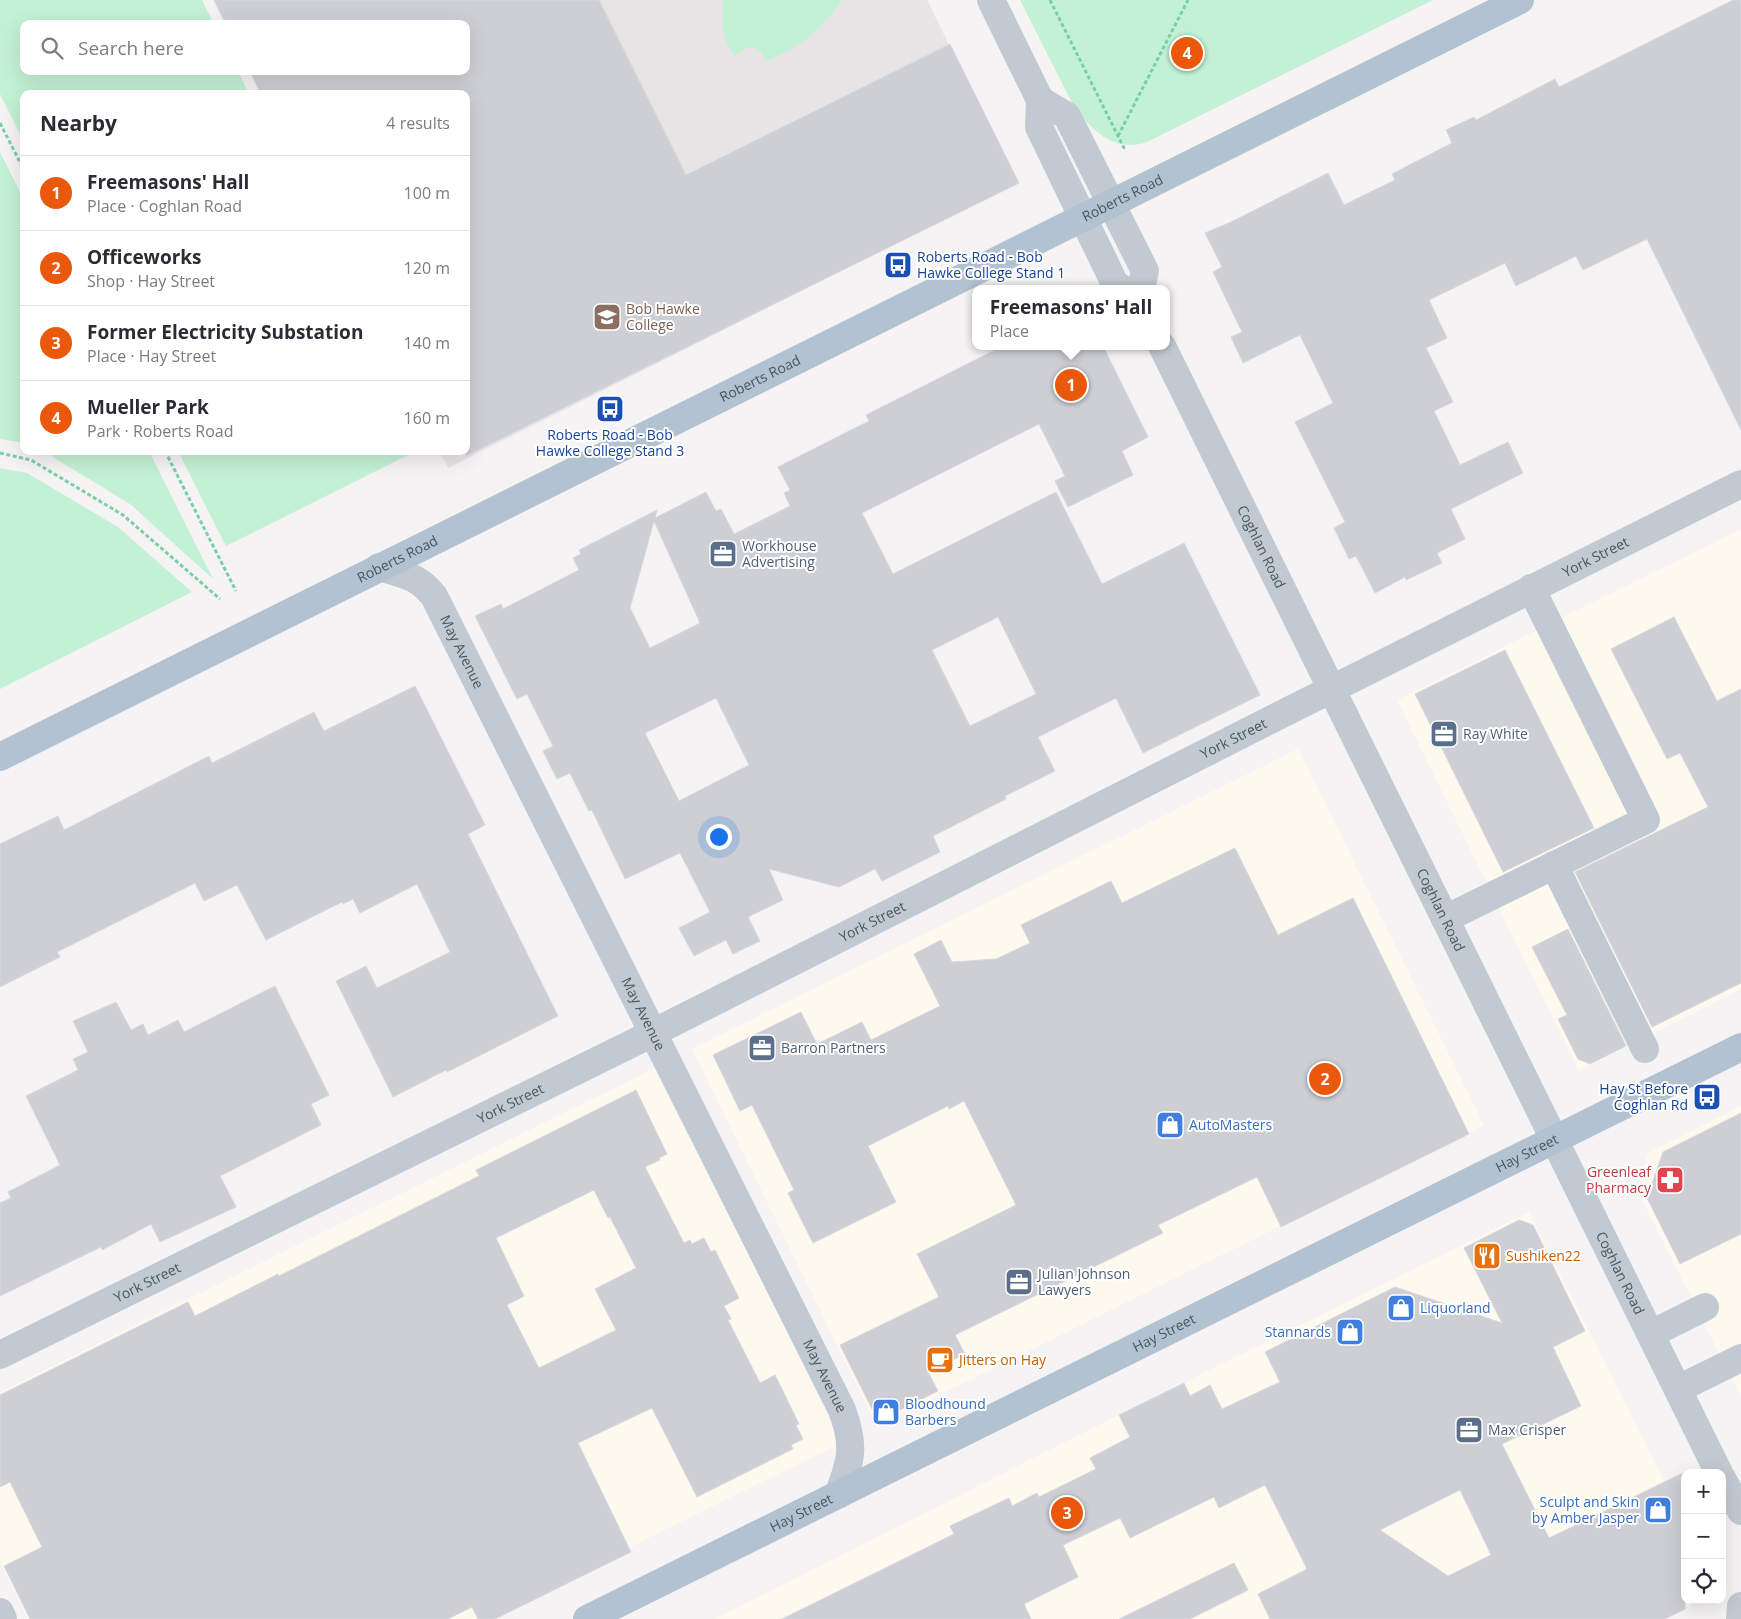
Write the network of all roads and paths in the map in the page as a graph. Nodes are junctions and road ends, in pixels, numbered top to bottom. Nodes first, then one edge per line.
1 (990, 0) edge
2 (1050, 0) edge
3 (1188, 0) edge
4 (1520, 0) edge
5 (1040, 100) junction
6 (0, 123) edge
7 (1118, 136) junction
8 (1125, 150) dead end
9 (20, 162) edge
10 (1111, 203) junction
11 (1082, 217) junction
12 (1117, 285) edge
13 (1142, 285) edge
14 (1164, 350) edge
15 (0, 453) edge
16 (167, 455) edge
17 (1741, 484) edge
18 (379, 567) junction
19 (1531, 588) junction
20 (236, 591) dead end
21 (220, 599) dead end
22 (1332, 689) junction
23 (0, 757) edge
24 (1554, 865) junction
25 (1445, 919) junction
26 (653, 1032) junction
27 (1741, 1047) edge
28 (1645, 1050) dead end
29 (1554, 1140) junction
30 (1705, 1307) dead end
31 (1651, 1334) junction
32 (0, 1355) edge
33 (1741, 1358) edge
34 (1678, 1389) junction
35 (1718, 1469) edge
36 (838, 1495) junction
37 (1732, 1495) edge
38 (1741, 1528) edge
39 (1741, 1606) edge
40 (0, 1612) edge
41 (3, 1619) edge
42 (587, 1619) edge
43 (1740, 1619) edge

1 - 5 street
2 - 7 path
3 - 7 path
4 - 10 main road, Roberts Road
5 - 10 street
5 - 11 street
6 - 9 path
7 - 8 path
10 - 11 main road, Roberts Road
10 - 13 street
11 - 12 street
11 - 18 main road, Roberts Road
14 - 22 street, Coghlan Road
15 - 21 path
16 - 20 path
17 - 19 street, York Street
18 - 23 main road, Roberts Road
18 - 26 street, May Avenue
19 - 22 street, York Street
19 - 24 street
22 - 25 street, Coghlan Road
22 - 26 street, York Street
24 - 25 street
24 - 28 street
25 - 29 street, Coghlan Road
26 - 32 street, York Street
26 - 36 street, May Avenue
27 - 29 main road, Hay Street
29 - 31 street, Coghlan Road
29 - 36 main road, Hay Street
30 - 31 street
31 - 34 street, Coghlan Road
33 - 34 street
34 - 35 street, Coghlan Road
36 - 42 main road, Hay Street
37 - 38 street
39 - 43 street
40 - 41 street

